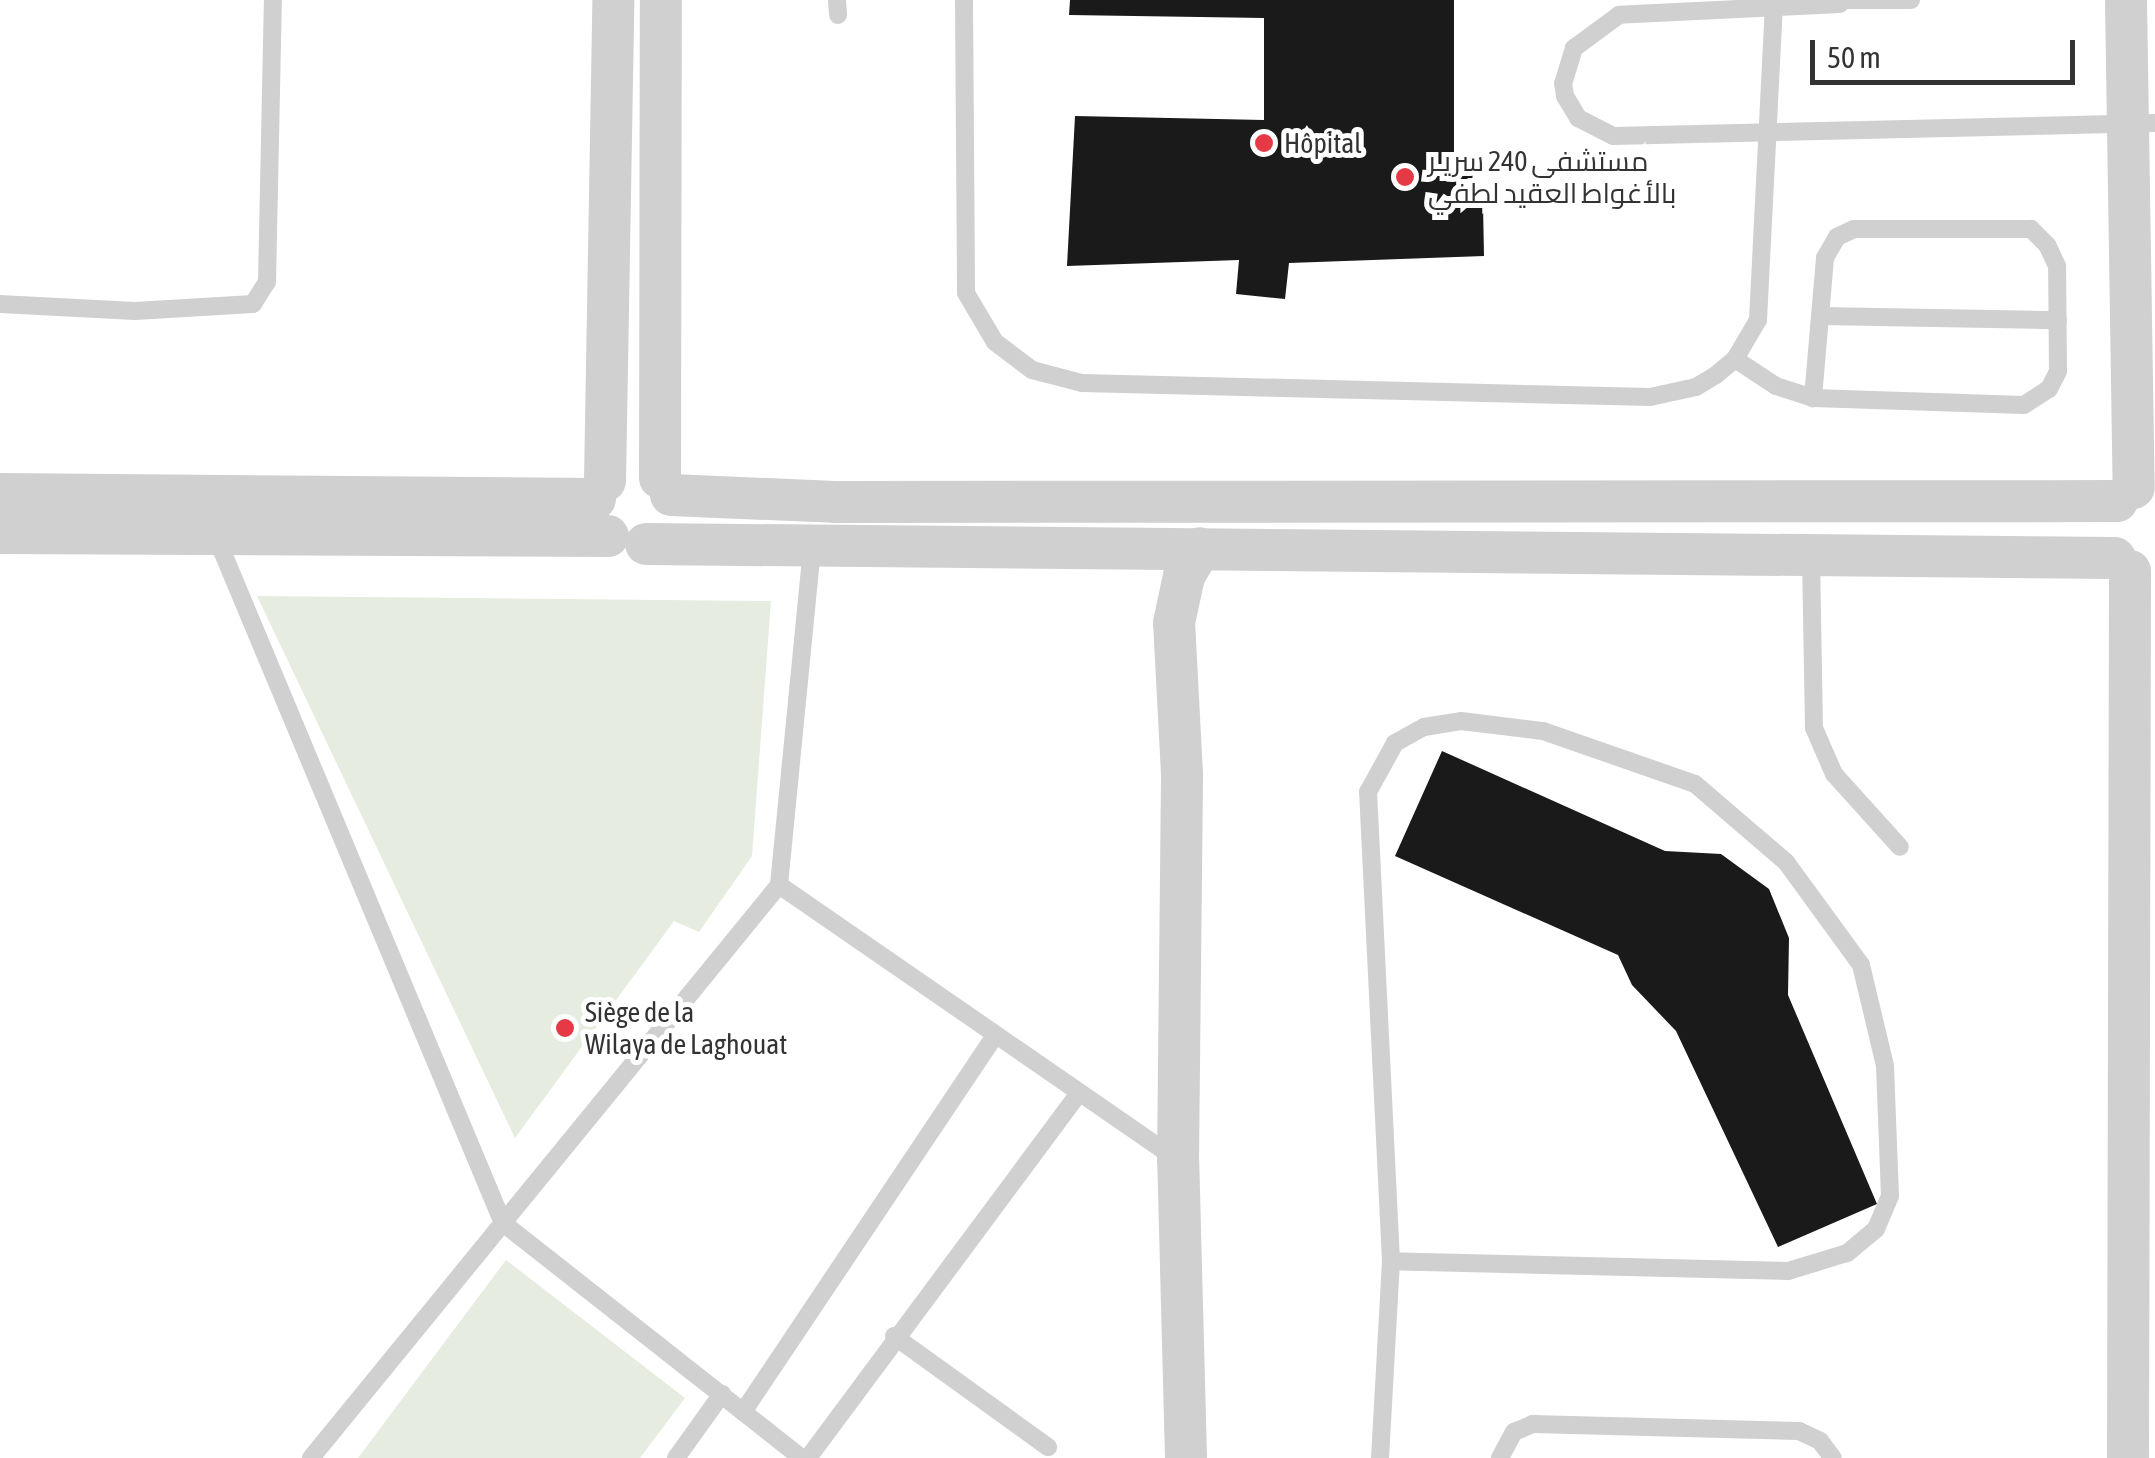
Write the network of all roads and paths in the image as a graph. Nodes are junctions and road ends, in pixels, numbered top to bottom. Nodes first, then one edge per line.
1 (273, 0) edge
2 (613, 0) edge
3 (660, 0) edge
4 (964, 0) edge
5 (1912, 0) edge
6 (2126, 0) edge
7 (1840, 2) edge
8 (1774, 3) edge
9 (2141, 123) edge
10 (1770, 128) junction
11 (0, 304) edge
12 (1820, 316) junction
13 (2058, 320) junction
14 (1735, 359) junction
15 (1813, 398) junction
16 (665, 486) junction
17 (2135, 491) edge
18 (0, 494) edge
19 (613, 515) junction
20 (216, 518) junction
21 (0, 533) edge
22 (812, 545) junction
23 (1150, 547) junction
24 (1200, 548) junction
25 (1811, 556) junction
26 (2133, 568) edge
27 (1174, 622) junction
28 (1900, 846) dead end
29 (779, 885) junction
30 (993, 1038) junction
31 (1077, 1096) junction
32 (1178, 1161) junction
33 (503, 1223) junction
34 (1390, 1260) junction
35 (894, 1336) junction
36 (722, 1394) junction
37 (744, 1412) junction
38 (1048, 1446) dead end
39 (311, 1458) edge
40 (676, 1458) edge
41 (805, 1458) edge
42 (1186, 1458) edge
43 (1380, 1458) edge
44 (1500, 1458) edge
45 (1832, 1458) edge
46 (2128, 1458) edge

1 - 11 lane
2 - 19 street
3 - 16 street
4 - 14 lane
5 - 7 lane
6 - 9 street
7 - 8 lane
8 - 10 lane
8 - 10 lane
9 - 10 lane
9 - 17 street
10 - 14 lane
12 - 13 lane
12 - 13 lane
12 - 15 lane
13 - 15 lane
14 - 15 lane
16 - 17 street
16 - 19 street
16 - 19 street
17 - 26 street
18 - 20 street
19 - 20 street
19 - 22 street
20 - 21 street
20 - 33 lane
22 - 23 street
22 - 29 lane
23 - 24 street
23 - 27 street
24 - 25 street
24 - 27 street
25 - 26 street
25 - 28 lane
26 - 46 street
27 - 32 street
29 - 30 lane
29 - 33 lane
30 - 31 lane
30 - 37 lane
31 - 32 lane
31 - 35 lane
32 - 42 street
33 - 36 lane
33 - 39 lane
34 - 34 lane
34 - 43 lane
35 - 38 lane
35 - 41 lane
36 - 37 lane
36 - 40 lane
37 - 41 lane
44 - 45 lane

